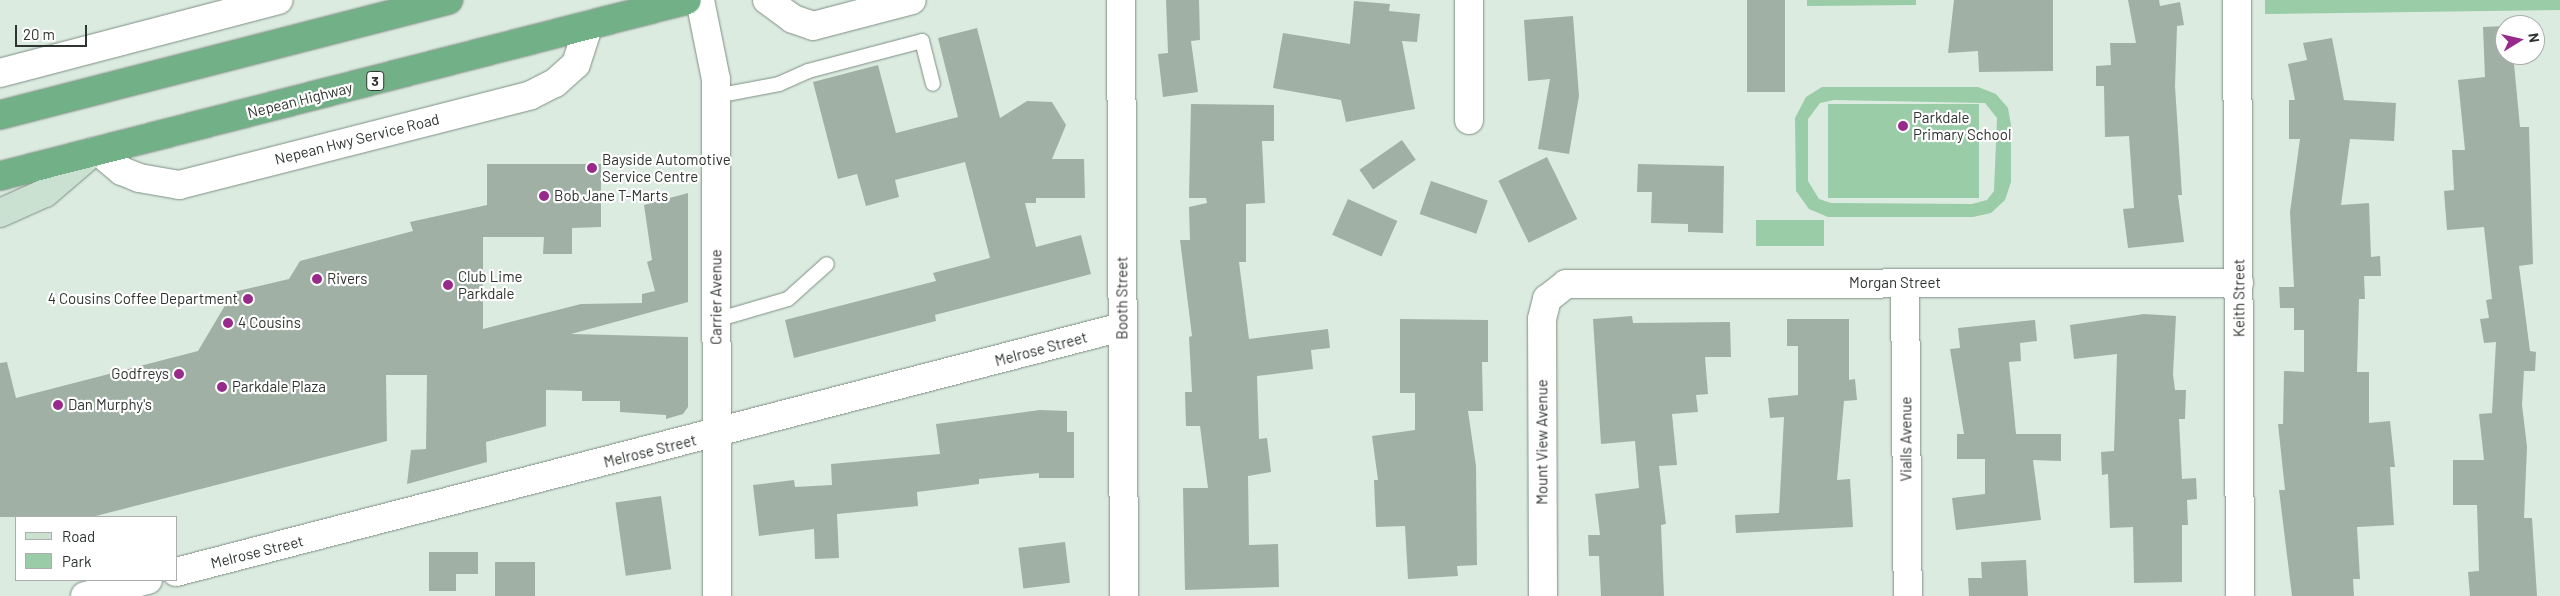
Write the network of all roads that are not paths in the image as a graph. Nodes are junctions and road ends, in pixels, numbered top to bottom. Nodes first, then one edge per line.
1 (279, 0) edge
2 (448, 0) edge
3 (687, 0) edge
4 (700, 0) edge
5 (766, 0) edge
6 (912, 0) edge
7 (1121, 0) edge
8 (1469, 0) edge
9 (2237, 0) edge
10 (222, 7) edge
11 (588, 26) junction
12 (0, 72) edge
13 (933, 84) dead end
14 (716, 96) junction
15 (0, 115) edge
16 (1469, 120) dead end
17 (95, 152) junction
18 (0, 176) edge
19 (0, 213) edge
20 (827, 264) dead end
21 (1905, 283) junction
22 (2239, 283) junction
23 (1553, 292) joint
24 (716, 320) junction
25 (1122, 328) junction
26 (717, 433) junction
27 (178, 571) edge
28 (144, 581) edge
29 (84, 596) edge
30 (717, 596) edge
31 (1124, 596) edge
32 (1543, 596) edge
33 (1908, 596) edge
34 (2240, 596) edge

1 - 10 street
2 - 15 highway
3 - 11 highway, Nepean Highway / 3
4 - 14 street, Carrier Avenue
5 - 6 street
7 - 25 street, Booth Street
8 - 16 street
9 - 22 street, Keith Street
10 - 12 street
11 - 17 highway, Nepean Highway / 3
11 - 17 street, Nepean Hwy Service Road
13 - 14 lane
14 - 24 street, Carrier Avenue
17 - 18 highway, Nepean Highway / 3
17 - 19 main road
20 - 24 lane
21 - 22 street, Morgan Street
21 - 23 street, Morgan Street
21 - 33 street, Vialls Avenue
22 - 34 street, Keith Street
23 - 32 street, Mount View Avenue
24 - 26 street, Carrier Avenue
25 - 26 street, Melrose Street
25 - 31 street, Booth Street
26 - 27 street, Melrose Street
26 - 30 street, Carrier Avenue
28 - 29 street

